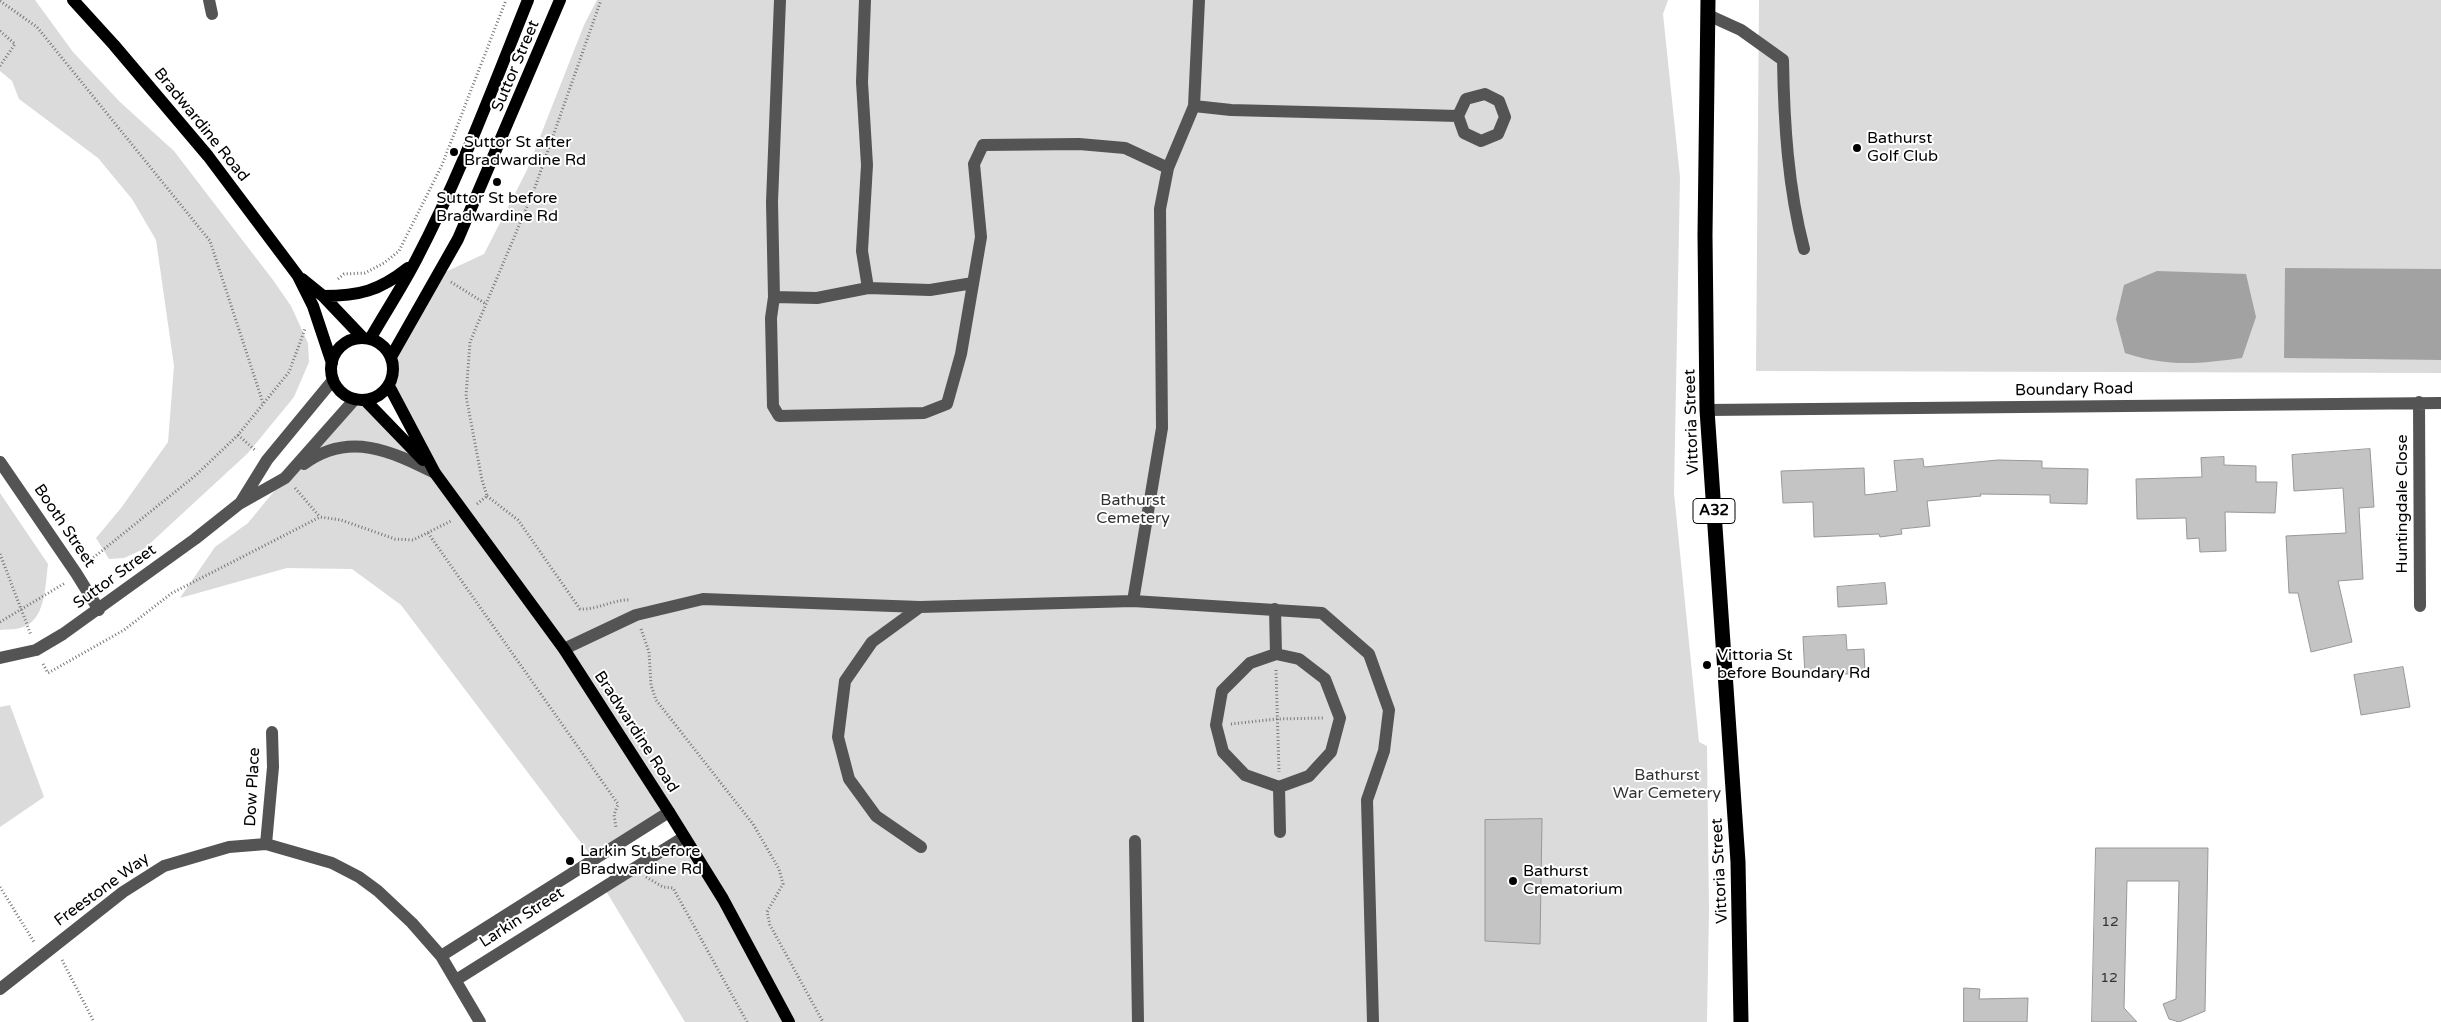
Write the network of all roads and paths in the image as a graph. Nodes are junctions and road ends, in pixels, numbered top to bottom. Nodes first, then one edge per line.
1 (72, 0) edge
2 (209, 0) edge
3 (528, 0) edge
4 (560, 0) edge
5 (780, 0) edge
6 (865, 0) edge
7 (1199, 0) edge
8 (0, 1) edge
9 (1708, 8) edge
10 (212, 14) dead end
11 (0, 30) edge
12 (0, 66) edge
13 (1194, 106) junction
14 (1458, 116) dead end
15 (1168, 168) junction
16 (1804, 249) dead end
17 (415, 261) junction
18 (298, 276) junction
19 (973, 283) junction
20 (868, 288) junction
21 (323, 296) junction
22 (774, 297) junction
23 (366, 338) junction
24 (391, 357) junction
25 (332, 363) junction
26 (334, 380) junction
27 (389, 386) junction
28 (360, 400) junction
29 (2419, 402) junction
30 (2441, 402) edge
31 (263, 403) dead end
32 (1707, 410) junction
33 (0, 462) edge
34 (435, 473) junction
35 (285, 478) junction
36 (487, 496) dead end
37 (239, 504) junction
38 (428, 533) dead end
39 (65, 583) dead end
40 (1133, 601) junction
41 (920, 606) junction
42 (2420, 606) dead end
43 (1275, 609) junction
44 (98, 610) junction
45 (636, 615) junction
46 (0, 622) edge
47 (564, 649) junction
48 (1276, 654) junction
49 (0, 658) edge
50 (1340, 718) junction
51 (1276, 719) junction
52 (1216, 725) junction
53 (272, 732) dead end
54 (1279, 787) junction
55 (668, 812) junction
56 (616, 830) dead end
57 (1280, 832) dead end
58 (684, 837) junction
59 (1135, 841) dead end
60 (266, 844) junction
61 (921, 847) dead end
62 (645, 877) dead end
63 (0, 887) edge
64 (52, 947) junction
65 (42, 955) junction
66 (441, 956) junction
67 (456, 980) junction
68 (0, 989) edge
69 (94, 1022) edge
70 (480, 1022) edge
71 (746, 1022) edge
72 (789, 1022) edge
73 (823, 1022) edge
74 (1138, 1022) edge
75 (1373, 1022) edge
76 (1742, 1022) edge

1 - 18 main road, Bradwardine Road
2 - 10 street
3 - 17 main road, Suttor Street
4 - 24 main road, Suttor Street
5 - 22 street
6 - 20 street
7 - 13 street
8 - 31 path
9 - 16 street
9 - 32 highway, Vittoria Street / A32
11 - 12 path
13 - 14 street
13 - 15 street
15 - 19 street
15 - 40 street
17 - 21 main road
17 - 23 main road, Suttor Street
18 - 21 main road, Bradwardine Road
18 - 25 main road, Bradwardine Road
19 - 20 street
19 - 22 street
20 - 22 street
21 - 23 main road, Bradwardine Road
23 - 24 main road
23 - 25 main road
24 - 27 main road
25 - 26 main road
26 - 28 main road
26 - 37 street, Suttor Street
27 - 28 main road
27 - 34 main road, Bradwardine Road
28 - 34 main road, Bradwardine Road
28 - 35 street, Suttor Street
29 - 30 street, Boundary Road
29 - 32 street, Boundary Road
29 - 42 street, Huntingdale Close
32 - 76 highway, Vittoria Street / A32
33 - 44 street, Booth Street
34 - 35 street
34 - 47 main road, Bradwardine Road
35 - 37 street, Suttor Street
36 - 45 path
37 - 44 street, Suttor Street
38 - 56 path
39 - 46 path
40 - 41 street
40 - 43 street
41 - 45 street
41 - 61 street
43 - 48 street
43 - 75 street
44 - 49 street, Suttor Street
45 - 47 street
45 - 73 path
47 - 55 main road, Bradwardine Road
48 - 50 street
48 - 51 path
48 - 52 street
50 - 51 path
50 - 54 street
51 - 52 path
51 - 54 path
52 - 54 street
53 - 60 street, Dow Place
54 - 57 street
55 - 58 main road, Bradwardine Road
55 - 66 street, Larkin Street
58 - 67 street, Larkin Street
58 - 72 main road, Bradwardine Road
59 - 74 street
60 - 64 street, Freestone Way
60 - 66 street, Freestone Way
62 - 71 path
63 - 65 path
64 - 65 street, Freestone Way
64 - 69 path
65 - 68 street, Freestone Way
66 - 67 street, Freestone Way
67 - 70 street, Freestone Way

